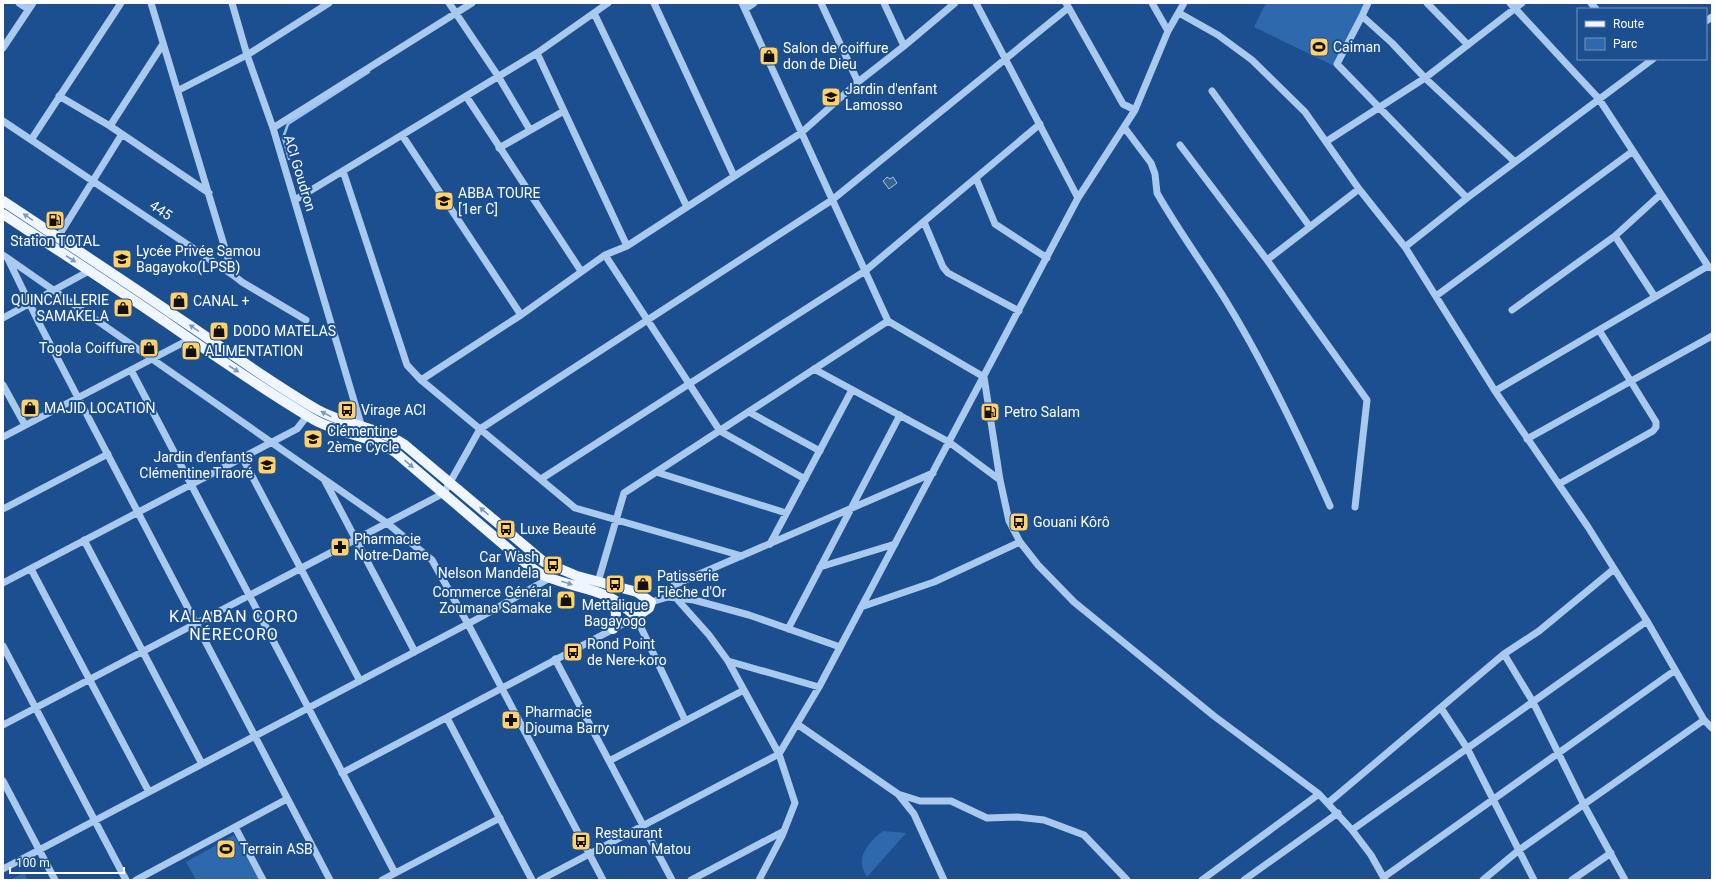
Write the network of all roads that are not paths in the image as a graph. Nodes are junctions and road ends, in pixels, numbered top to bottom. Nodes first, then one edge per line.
1 (19, 3) edge
2 (121, 3) edge
3 (151, 3) edge
4 (232, 3) edge
5 (315, 3) edge
6 (329, 3) edge
7 (449, 3) edge
8 (472, 3) edge
9 (608, 3) edge
10 (654, 3) edge
11 (754, 3) edge
12 (821, 3) edge
13 (884, 3) edge
14 (955, 3) edge
15 (976, 3) edge
16 (1152, 3) edge
17 (1184, 3) edge
18 (1368, 3) edge
19 (1427, 3) edge
20 (1522, 3) edge
21 (30, 6) edge
22 (743, 6) edge
23 (1067, 6) edge
24 (1513, 6) edge
25 (318, 10) junction
26 (1179, 12) junction
27 (456, 13) junction
28 (594, 13) junction
29 (1362, 16) junction
30 (1168, 31) junction
31 (163, 44) junction
32 (1468, 45) junction
33 (904, 46) junction
34 (3, 48) edge
35 (537, 53) junction
36 (246, 55) junction
37 (1005, 58) junction
38 (1648, 60) edge
39 (498, 76) junction
40 (1425, 78) junction
41 (858, 82) junction
42 (179, 90) junction
43 (1212, 91) dead end
44 (59, 96) junction
45 (466, 96) junction
46 (1599, 99) junction
47 (1379, 108) junction
48 (1136, 110) junction
49 (564, 111) junction
50 (3, 122) edge
51 (1040, 124) junction
52 (110, 126) junction
53 (1124, 127) junction
54 (273, 128) junction
55 (530, 130) junction
56 (801, 133) junction
57 (122, 134) junction
58 (402, 135) junction
59 (31, 140) junction
60 (1327, 141) junction
61 (1180, 145) dead end
62 (499, 148) junction
63 (1633, 151) junction
64 (1515, 162) junction
65 (343, 171) junction
66 (734, 176) junction
67 (976, 178) junction
68 (93, 180) junction
69 (1359, 189) junction
70 (210, 193) junction
71 (1661, 194) junction
72 (1078, 198) junction
73 (1467, 198) junction
74 (3, 200) edge
75 (295, 200) junction
76 (832, 200) junction
77 (687, 207) junction
78 (3, 214) edge
79 (924, 222) junction
80 (1310, 227) junction
81 (1615, 236) junction
82 (58, 237) junction
83 (627, 246) junction
84 (1405, 247) junction
85 (605, 255) junction
86 (6, 257) edge
87 (1047, 258) junction
88 (1267, 260) junction
89 (1710, 267) edge
90 (90, 271) junction
91 (581, 271) junction
92 (865, 271) junction
93 (233, 275) junction
94 (54, 291) junction
95 (1436, 296) junction
96 (1655, 297) junction
97 (30, 304) junction
98 (1512, 310) dead end
99 (1019, 311) junction
100 (521, 315) junction
101 (3, 318) edge
102 (306, 320) dead end
103 (648, 321) junction
104 (888, 321) junction
105 (1599, 330) junction
106 (1712, 336) edge
107 (190, 339) junction
108 (152, 359) junction
109 (131, 370) junction
110 (814, 370) junction
111 (984, 377) junction
112 (421, 380) junction
113 (1631, 380) junction
114 (689, 384) junction
115 (3, 385) edge
116 (852, 390) junction
117 (1495, 391) junction
118 (78, 398) junction
119 (749, 412) junction
120 (307, 416) junction
121 (900, 416) junction
122 (25, 425) junction
123 (363, 426) junction
124 (480, 429) junction
125 (720, 431) junction
126 (3, 437) edge
127 (363, 438) junction
128 (1527, 439) junction
129 (270, 442) junction
130 (950, 442) junction
131 (820, 451) junction
132 (108, 454) junction
133 (242, 457) junction
134 (656, 472) junction
135 (933, 473) junction
136 (805, 478) junction
137 (324, 479) junction
138 (541, 479) junction
139 (1000, 480) junction
140 (450, 482) junction
141 (191, 484) junction
142 (1559, 484) junction
143 (444, 493) junction
144 (1330, 506) dead end
145 (1355, 507) dead end
146 (853, 508) junction
147 (3, 509) edge
148 (138, 512) junction
149 (786, 513) junction
150 (616, 521) junction
151 (387, 523) junction
152 (84, 540) junction
153 (356, 540) junction
154 (1020, 542) junction
155 (770, 544) junction
156 (895, 544) junction
157 (742, 556) junction
158 (820, 567) junction
159 (31, 568) junction
160 (301, 569) junction
161 (1614, 569) junction
162 (550, 578) junction
163 (598, 582) junction
164 (3, 583) edge
165 (606, 595) junction
166 (249, 596) junction
167 (672, 598) junction
168 (651, 602) junction
169 (861, 607) junction
170 (636, 617) junction
171 (1647, 622) junction
172 (196, 624) junction
173 (468, 624) junction
174 (613, 629) junction
175 (788, 629) junction
176 (3, 646) edge
177 (840, 647) junction
178 (143, 652) junction
179 (416, 652) junction
180 (1504, 654) junction
181 (555, 659) junction
182 (728, 661) junction
183 (1674, 671) junction
184 (90, 680) junction
185 (360, 681) junction
186 (819, 687) junction
187 (502, 689) junction
188 (744, 690) junction
189 (1533, 702) junction
190 (36, 708) junction
191 (309, 708) junction
192 (1441, 708) junction
193 (447, 718) junction
194 (685, 720) junction
195 (1704, 720) junction
196 (797, 724) junction
197 (3, 725) edge
198 (1712, 728) edge
199 (255, 736) junction
200 (1468, 748) junction
201 (1559, 753) junction
202 (779, 754) junction
203 (609, 761) junction
204 (202, 764) junction
205 (342, 773) junction
206 (3, 781) edge
207 (149, 792) junction
208 (898, 794) junction
209 (1319, 794) junction
210 (287, 799) junction
211 (1494, 799) junction
212 (1328, 802) junction
213 (1584, 804) junction
214 (1338, 813) junction
215 (500, 818) junction
216 (95, 821) junction
217 (643, 826) junction
218 (235, 827) junction
219 (1352, 830) junction
220 (784, 831) junction
221 (40, 850) junction
222 (1519, 850) junction
223 (1611, 853) junction
224 (589, 854) junction
225 (3, 869) edge
226 (395, 873) junction
227 (1385, 878) edge
228 (55, 880) edge
229 (126, 880) edge
230 (136, 880) edge
231 (263, 880) edge
232 (330, 880) edge
233 (382, 880) edge
234 (532, 880) edge
235 (540, 880) edge
236 (603, 880) edge
237 (672, 880) edge
238 (690, 880) edge
239 (759, 880) edge
240 (944, 880) edge
241 (1127, 880) edge
242 (1202, 880) edge
243 (1244, 880) edge
244 (1483, 880) edge
245 (1534, 880) edge
246 (1572, 880) edge
247 (1625, 880) edge

1 - 21 street
2 - 44 street
3 - 31 street
4 - 36 street
5 - 25 street
6 - 25 street
7 - 27 street
8 - 27 street, ACI Goudron
9 - 28 street
10 - 66 street
11 - 22 street
12 - 41 street
13 - 33 street
14 - 33 street
15 - 37 street
16 - 30 street
17 - 26 street
18 - 29 street
19 - 32 street
20 - 24 street
21 - 34 street
22 - 56 street
23 - 37 street
23 - 48 street
24 - 32 street
24 - 46 street
25 - 36 street
26 - 30 street
26 - 60 street
27 - 39 street
27 - 54 street, ACI Goudron
28 - 35 street
28 - 77 street
29 - 40 street
29 - 47 street
30 - 48 street
31 - 42 street
31 - 52 street
32 - 40 street
33 - 41 street
35 - 39 street
35 - 49 street
36 - 42 street
36 - 54 street
37 - 51 street
37 - 76 street
38 - 46 street
39 - 45 street
39 - 55 street
40 - 47 street
40 - 64 street
41 - 56 street
42 - 70 street
43 - 80 street
44 - 52 street
44 - 59 street
45 - 58 street
45 - 62 street
46 - 63 street
46 - 64 street
47 - 60 street
47 - 73 street
48 - 53 street
49 - 55 street
49 - 83 street
50 - 59 street, 445
51 - 67 street
51 - 72 street
52 - 57 street
53 - 72 street
53 - 144 street
54 - 75 street, ACI Goudron
55 - 62 street
56 - 66 street
56 - 76 street
57 - 68 street
57 - 70 street
58 - 65 street
58 - 100 street
59 - 68 street, 445
60 - 69 street
61 - 88 street
62 - 91 street
63 - 71 street
63 - 95 street
64 - 73 street
65 - 75 street
65 - 112 street
66 - 77 street
67 - 79 street
67 - 87 street
68 - 82 street
68 - 93 street, 445
69 - 80 street
69 - 84 street
70 - 93 street
71 - 81 street
71 - 89 street
72 - 87 street
73 - 84 street
82 -> 74 main road
75 - 123 street, ACI Goudron
76 - 92 street
76 - 103 street
77 - 83 street
78 -> 90 main road
79 - 92 street
79 - 99 street
80 - 88 street
81 - 96 street
81 - 98 street
123 -> 82 main road
83 - 85 street
84 - 95 street
85 - 91 street
85 - 103 street
86 - 94 street
86 - 97 street
87 - 99 street
88 - 145 street
89 - 96 street
90 - 94 street
90 - 107 main road
91 - 100 street
92 - 104 street
92 - 114 street
93 - 102 street, 445
94 - 97 street
94 - 108 street
95 - 117 street
96 - 105 street
97 - 101 street
97 - 118 street
99 - 111 street
100 - 112 street
103 - 114 street
103 - 124 street
104 - 110 street
104 - 111 street
105 - 113 street
105 - 117 street
106 - 113 street
107 - 108 street
107 -> 120 main road
108 - 109 street
108 - 129 street
109 - 118 street
109 - 141 street
110 - 116 street
110 - 119 street
111 - 130 street
111 - 139 street
112 - 124 street
113 - 128 street
113 - 142 street
114 - 125 street
114 - 138 street
115 - 122 street
116 - 121 street
116 - 131 street
117 - 128 street
118 - 122 street
118 - 132 street
119 - 125 street
119 - 131 street
120 - 127 main road
120 - 129 street
121 - 130 street
121 - 146 street
122 - 126 street
123 - 127 street, ACI Goudron
123 - 140 main road
124 - 138 street
124 - 140 street
125 - 134 street
125 - 136 street
127 -> 143 main road
128 - 142 street
129 - 133 street
129 - 137 street
130 - 135 street
130 - 139 street
131 - 136 street
132 - 147 street
132 - 148 street
133 - 141 street
133 - 160 street
134 - 149 street
134 - 150 street
135 - 146 street
135 - 156 street
136 - 149 street
137 - 151 street
137 - 153 street
138 - 150 street
139 - 154 street
140 - 143 street
163 -> 140 main road
141 - 148 street
141 - 166 street
142 - 161 street
143 - 151 street
143 - 162 main road
146 - 155 street
146 - 158 street
148 - 152 street
148 - 172 street
149 - 155 street
150 - 157 street
150 - 163 street
151 - 153 street
151 - 173 street
152 - 159 street
152 - 178 street
153 - 160 street
153 - 179 street
154 - 169 street
154 - 209 street
155 - 157 street
156 - 158 street
156 - 169 street
157 - 167 street
158 - 175 street
159 - 164 street
159 - 184 street
160 - 166 street
160 - 185 street
161 - 171 street
161 - 180 street
162 -> 165 main road
162 - 173 street
163 - 168 main road
165 - 170 main road
165 - 174 main road
166 - 172 street
166 - 191 street
167 - 168 street
167 - 175 street
167 - 182 street
168 - 170 main road
169 - 177 street
170 - 174 street
170 - 194 street
171 - 183 street
171 - 189 street
172 - 178 street
172 - 199 street
173 - 179 street
173 - 187 street
174 - 181 street
175 - 177 street
176 - 190 street
177 - 186 street
178 - 184 street
178 - 204 street
179 - 185 street
180 - 189 street
180 - 192 street
181 - 187 street
181 - 203 street
182 - 186 street
182 - 188 street
183 - 195 street
183 - 201 street
184 - 190 street
184 - 207 street
185 - 191 street
186 - 196 street
187 - 193 street
187 - 224 street
188 - 194 street
188 - 202 street
189 - 200 street
189 - 201 street
190 - 197 street
190 - 216 street
191 - 199 street
191 - 205 street
192 - 200 street
192 - 212 street
193 - 205 street
193 - 215 street
194 - 203 street
195 - 198 street
195 - 213 street
196 - 202 street
196 - 208 street
199 - 204 street
199 - 210 street
200 - 211 street
200 - 219 street
201 - 211 street
201 - 213 street
202 - 217 street
202 - 220 street
203 - 217 street
204 - 207 street
205 - 226 street
206 - 221 street
207 - 216 street
208 - 240 street
208 - 241 street
209 - 212 street
209 - 242 street
210 - 218 street
210 - 232 street
211 - 222 street
211 - 227 street
212 - 214 street
213 - 222 street
213 - 223 street
214 - 219 street
214 - 243 street
215 - 226 street
215 - 234 street
216 - 221 street
216 - 229 street
217 - 224 street
217 - 237 street
218 - 230 street
218 - 231 street
219 - 227 street
220 - 238 street
220 - 239 street
221 - 225 street
221 - 228 street
222 - 244 street
222 - 245 street
223 - 246 street
223 - 247 street
224 - 235 street
224 - 236 street
226 - 233 street

